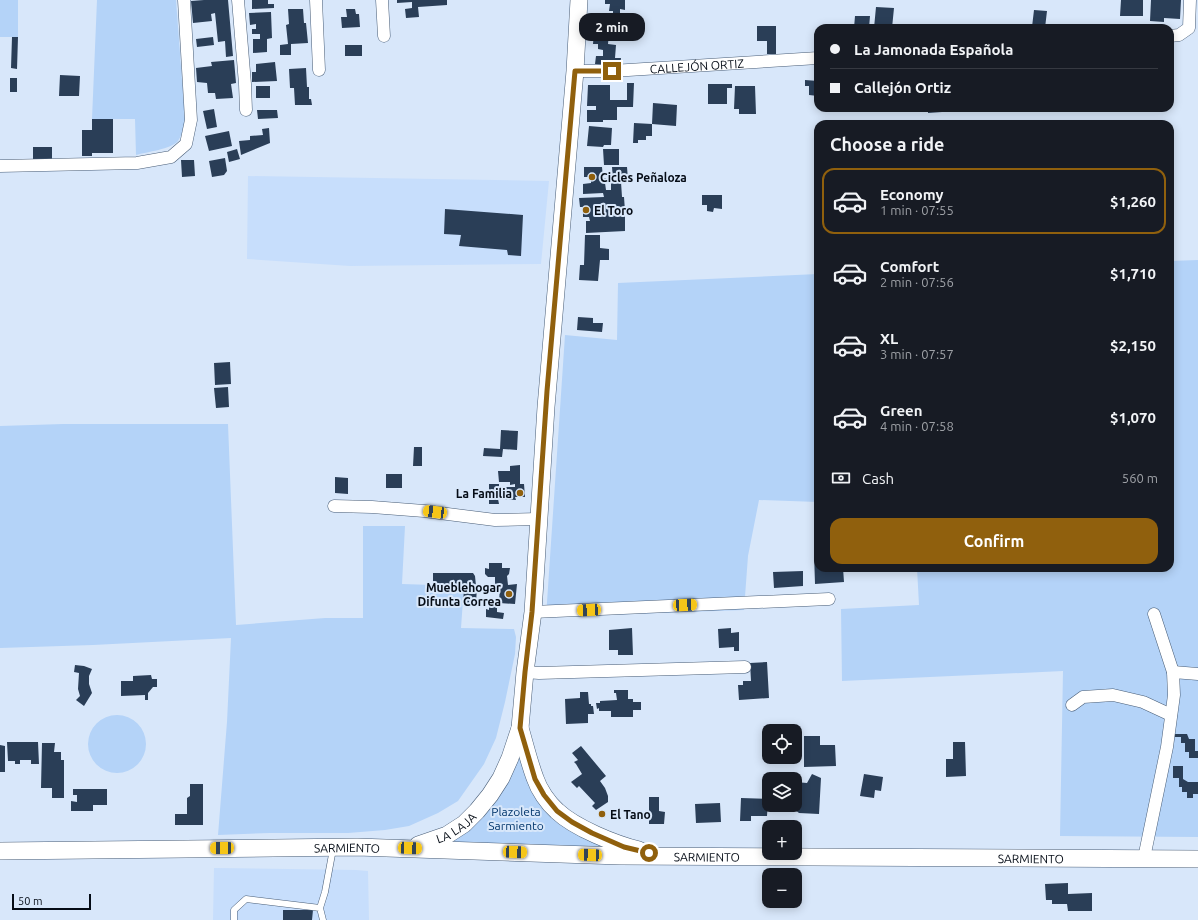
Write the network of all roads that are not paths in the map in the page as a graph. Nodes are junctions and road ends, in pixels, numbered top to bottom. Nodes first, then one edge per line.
1 (184, 0) edge
2 (238, 0) edge
3 (316, 0) edge
4 (382, 0) edge
5 (579, 0) edge
6 (1190, 0) edge
7 (384, 36) dead end
8 (1174, 36) edge
9 (814, 58) edge
10 (320, 70) dead end
11 (575, 71) junction
12 (246, 110) dead end
13 (0, 166) edge
14 (334, 506) dead end
15 (538, 519) junction
16 (829, 599) dead end
17 (532, 612) junction
18 (1154, 614) dead end
19 (745, 667) dead end
20 (525, 672) junction
21 (1173, 672) junction
22 (1198, 674) edge
23 (1072, 705) dead end
24 (1171, 715) junction
25 (520, 728) junction
26 (333, 847) junction
27 (410, 848) junction
28 (0, 851) edge
29 (661, 856) junction
30 (1144, 858) junction
31 (1198, 859) edge
32 (320, 908) junction
33 (234, 920) edge
34 (323, 920) edge

1 - 13 street
2 - 12 street
3 - 10 street
4 - 7 street
5 - 11 main road, LA LAJA
6 - 8 street
9 - 11 street, CALLEJÓN ORTIZ
11 - 15 main road, LA LAJA
14 - 15 street
15 - 17 main road, LA LAJA
16 - 17 street
17 - 20 main road, LA LAJA
18 - 21 street
19 - 20 street
20 - 25 main road, LA LAJA
21 - 22 street
21 - 24 street
23 - 24 street
24 - 30 street
25 - 27 main road, LA LAJA
25 - 29 main road, LA LAJA
26 - 27 main road, SARMIENTO
26 - 28 main road, SARMIENTO
26 - 32 lane
27 - 29 main road, SARMIENTO
29 - 30 main road, SARMIENTO
30 - 31 main road, SARMIENTO
32 - 33 lane
32 - 34 lane

